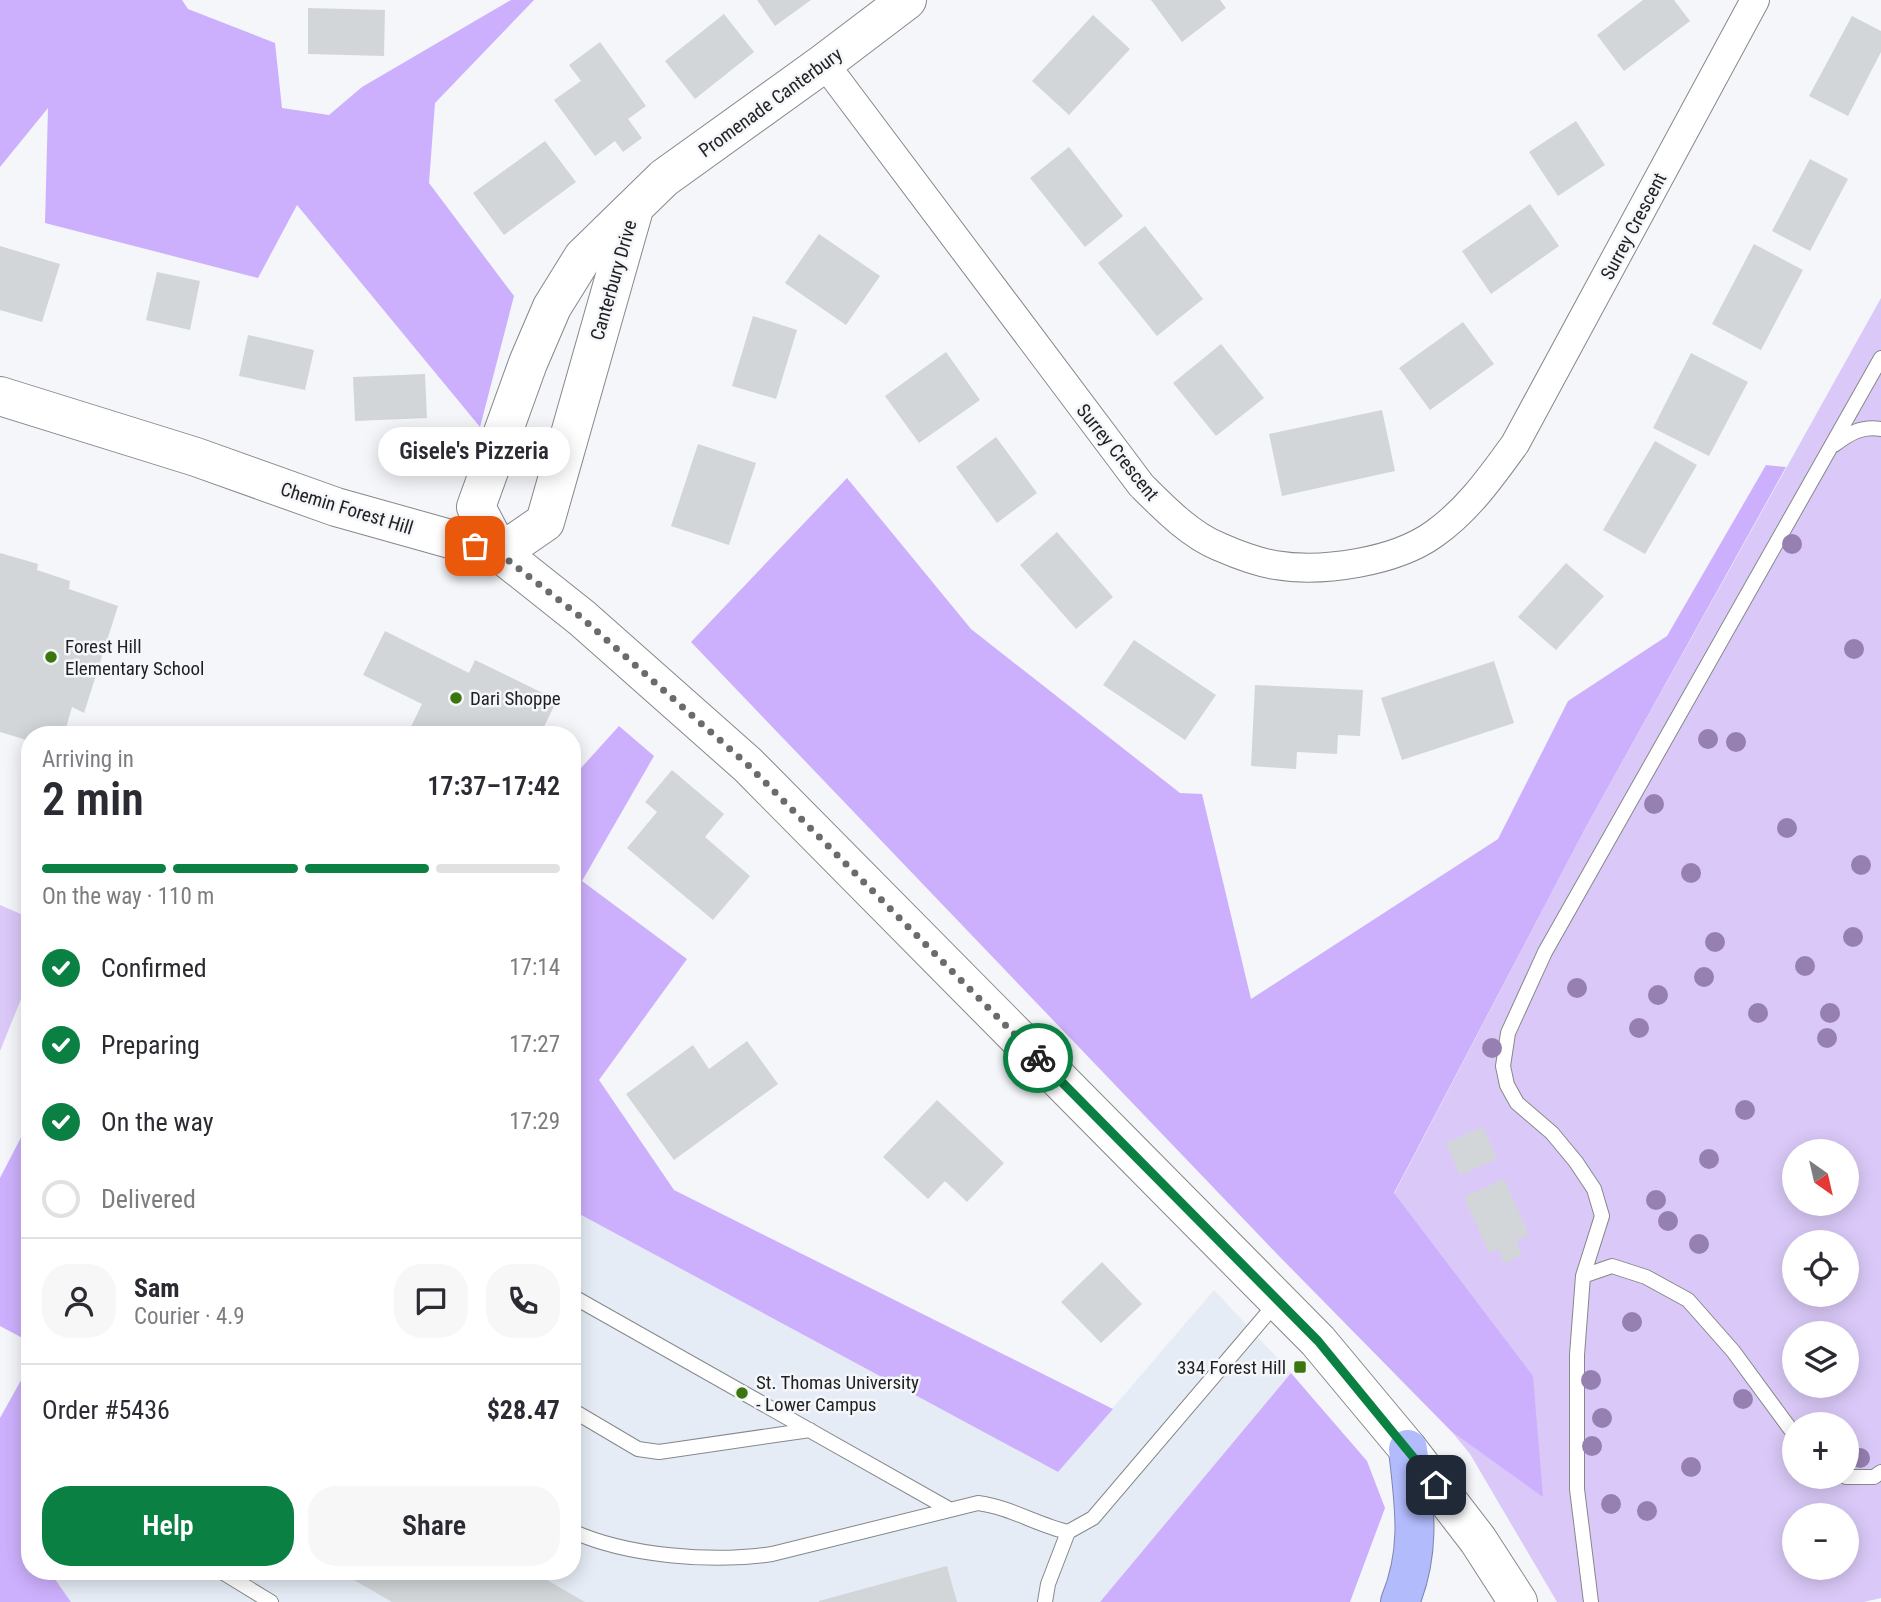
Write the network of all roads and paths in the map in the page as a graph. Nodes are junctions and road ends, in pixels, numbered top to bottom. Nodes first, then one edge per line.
1 (907, 0) edge
2 (1755, 0) edge
3 (824, 64) junction
4 (635, 207) junction
5 (1881, 358) edge
6 (0, 396) edge
7 (1881, 429) edge
8 (1828, 451) junction
9 (499, 553) junction
10 (1583, 1276) junction
11 (581, 1301) edge
12 (1278, 1301) junction
13 (581, 1415) edge
14 (1782, 1418) edge
15 (810, 1430) junction
16 (1408, 1449) junction
17 (1881, 1472) edge
18 (1859, 1477) edge
19 (949, 1509) junction
20 (1068, 1532) junction
21 (581, 1535) edge
22 (235, 1580) edge
23 (271, 1602) edge
24 (1045, 1602) edge
25 (1400, 1602) edge
26 (1518, 1602) edge
27 (1591, 1602) edge

1 - 3 street, Promenade Canterbury
2 - 3 street, Surrey Crescent
3 - 4 street, Promenade Canterbury
4 - 9 street, Canterbury Drive
4 - 9 street, Canterbury Drive
5 - 8 lane
6 - 9 street, Chemin Forest Hill
7 - 8 lane
8 - 10 lane
9 - 12 street, Chemin Forest Hill
10 - 14 lane
10 - 27 lane
11 - 15 lane
12 - 16 street, Chemin Forest Hill
12 - 20 lane
13 - 15 lane
15 - 19 lane
16 - 25 highway
16 - 26 street, Chemin Forest Hill
17 - 18 lane
19 - 20 lane
19 - 21 lane
20 - 24 lane
22 - 23 lane

